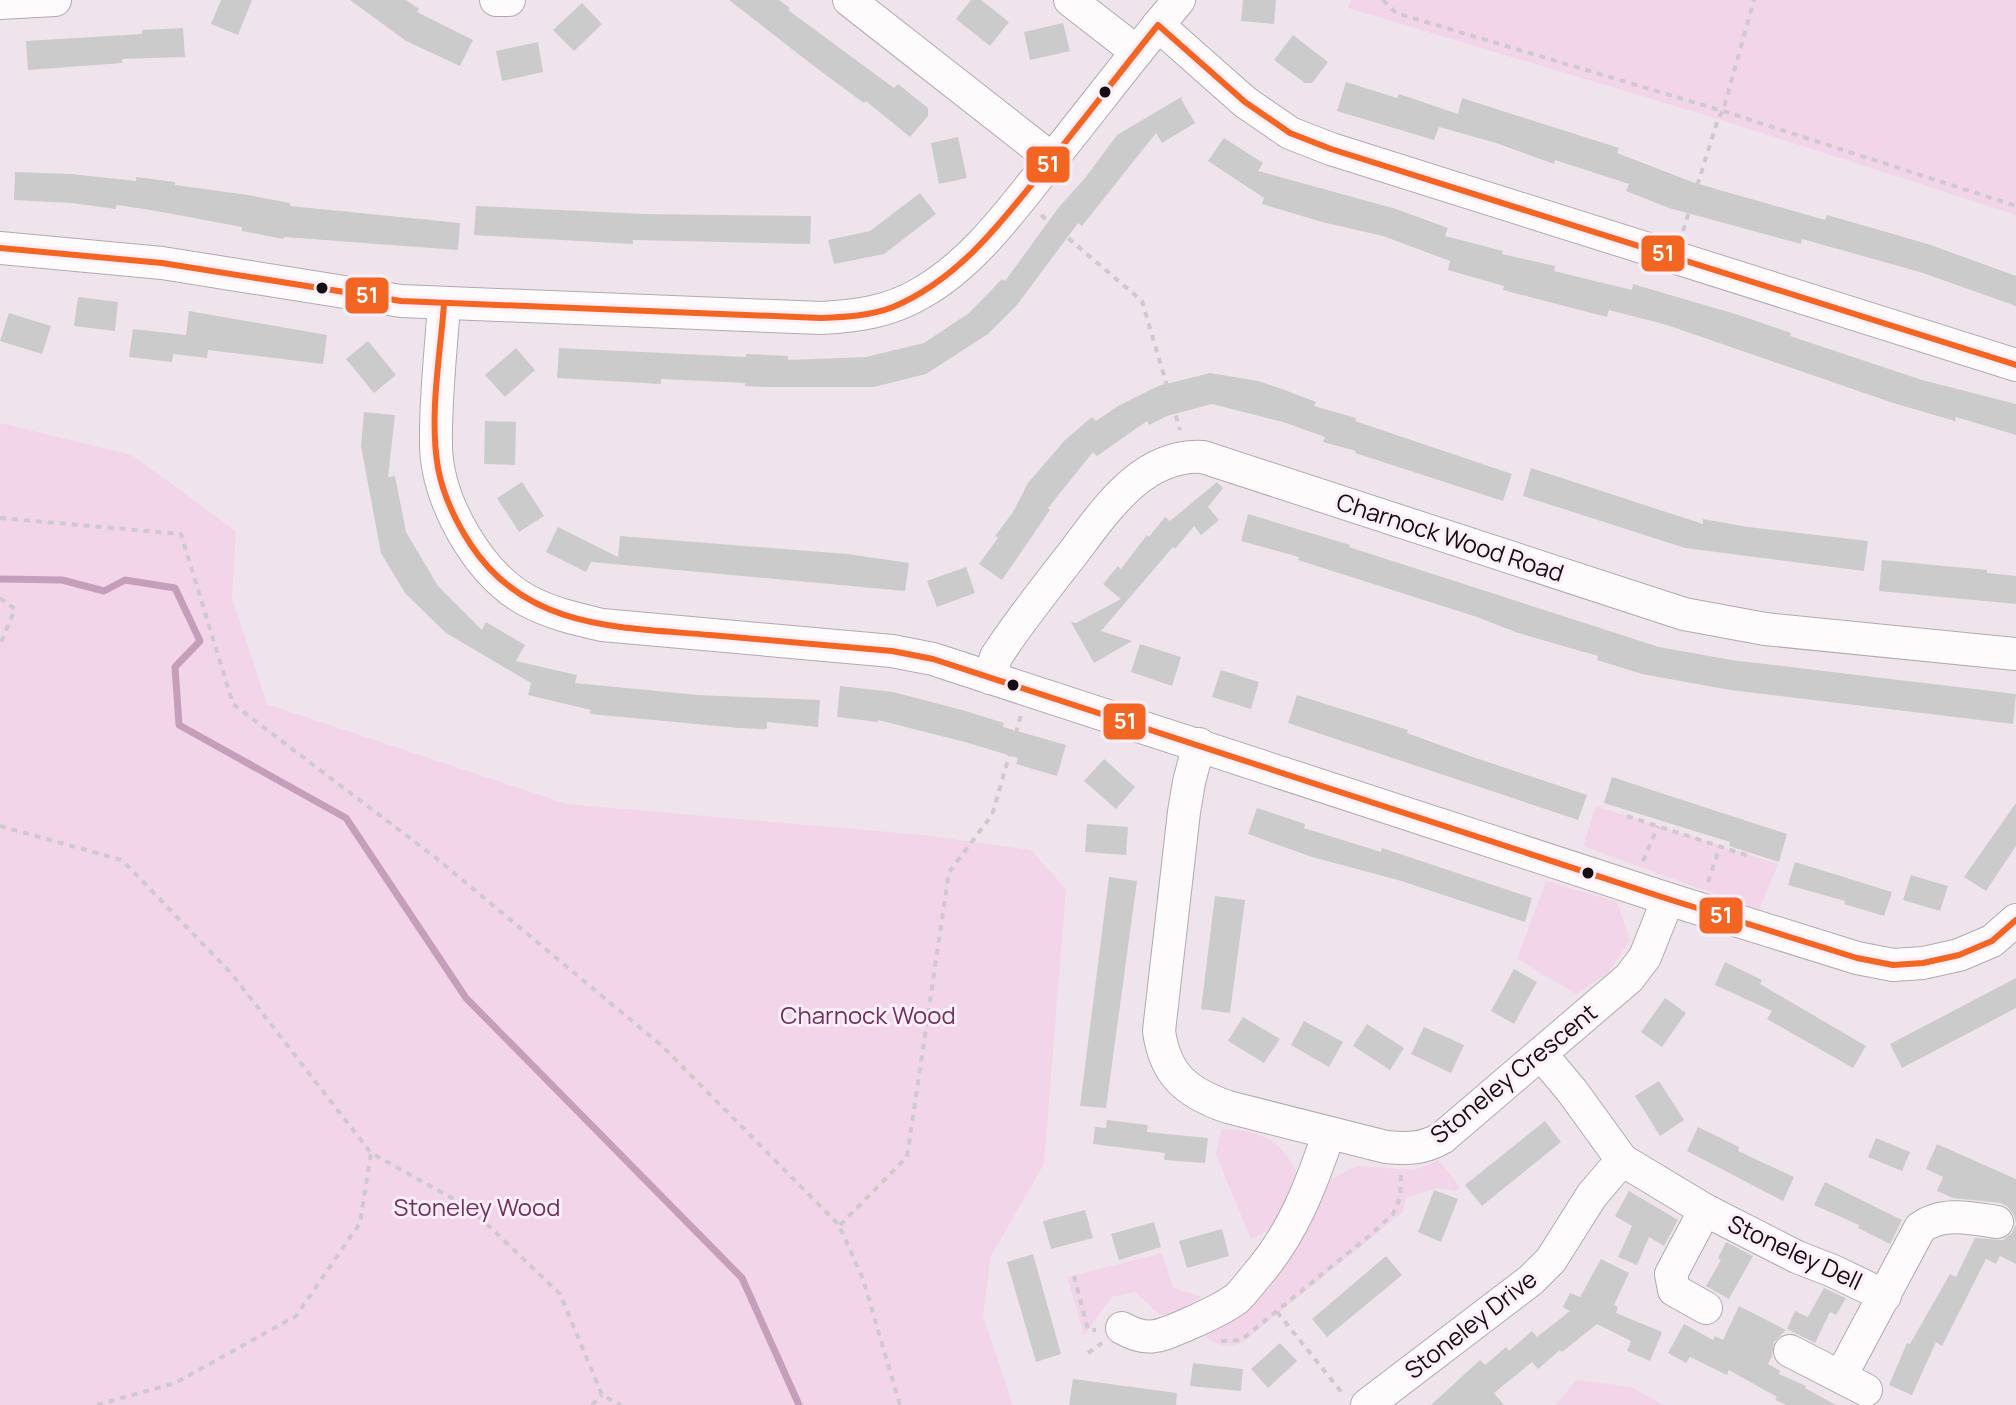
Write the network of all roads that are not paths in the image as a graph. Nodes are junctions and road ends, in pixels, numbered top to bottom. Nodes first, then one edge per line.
1 (55, 0) edge
2 (496, 0) edge
3 (509, 0) edge
4 (849, 0) edge
5 (1070, 0) edge
6 (1179, 0) edge
7 (0, 3) edge
8 (1158, 25) junction
9 (1137, 52) junction
10 (1052, 159) junction
11 (0, 248) edge
12 (444, 304) junction
13 (2016, 365) edge
14 (2016, 654) edge
15 (990, 678) junction
16 (1199, 744) junction
17 (1684, 904) junction
18 (2016, 920) edge
19 (1541, 1054) junction
20 (1329, 1133) junction
21 (1622, 1160) junction
22 (1705, 1210) junction
23 (1997, 1222) dead end
24 (1885, 1296) junction
25 (1706, 1308) dead end
26 (1122, 1328) road end
27 (1790, 1351) dead end
28 (1367, 1405) edge

1 - 7 street
2 - 3 street
4 - 10 street
5 - 9 street
6 - 8 street
8 - 9 street
8 - 13 street
9 - 10 street
10 - 12 street
11 - 12 street
12 - 15 street
14 - 15 street, Charnock Wood Road
15 - 16 street
16 - 17 street
16 - 20 street, Stoneley Crescent
17 - 18 street
17 - 19 street, Stoneley Crescent
19 - 20 street, Stoneley Crescent
19 - 21 street, Stoneley Dell
20 - 26 street
21 - 22 street, Stoneley Dell
21 - 28 street, Stoneley Drive
22 - 24 street, Stoneley Dell
22 - 25 street, Stoneley Dell
23 - 24 street, Stoneley Dell
24 - 27 street, Stoneley Dell

